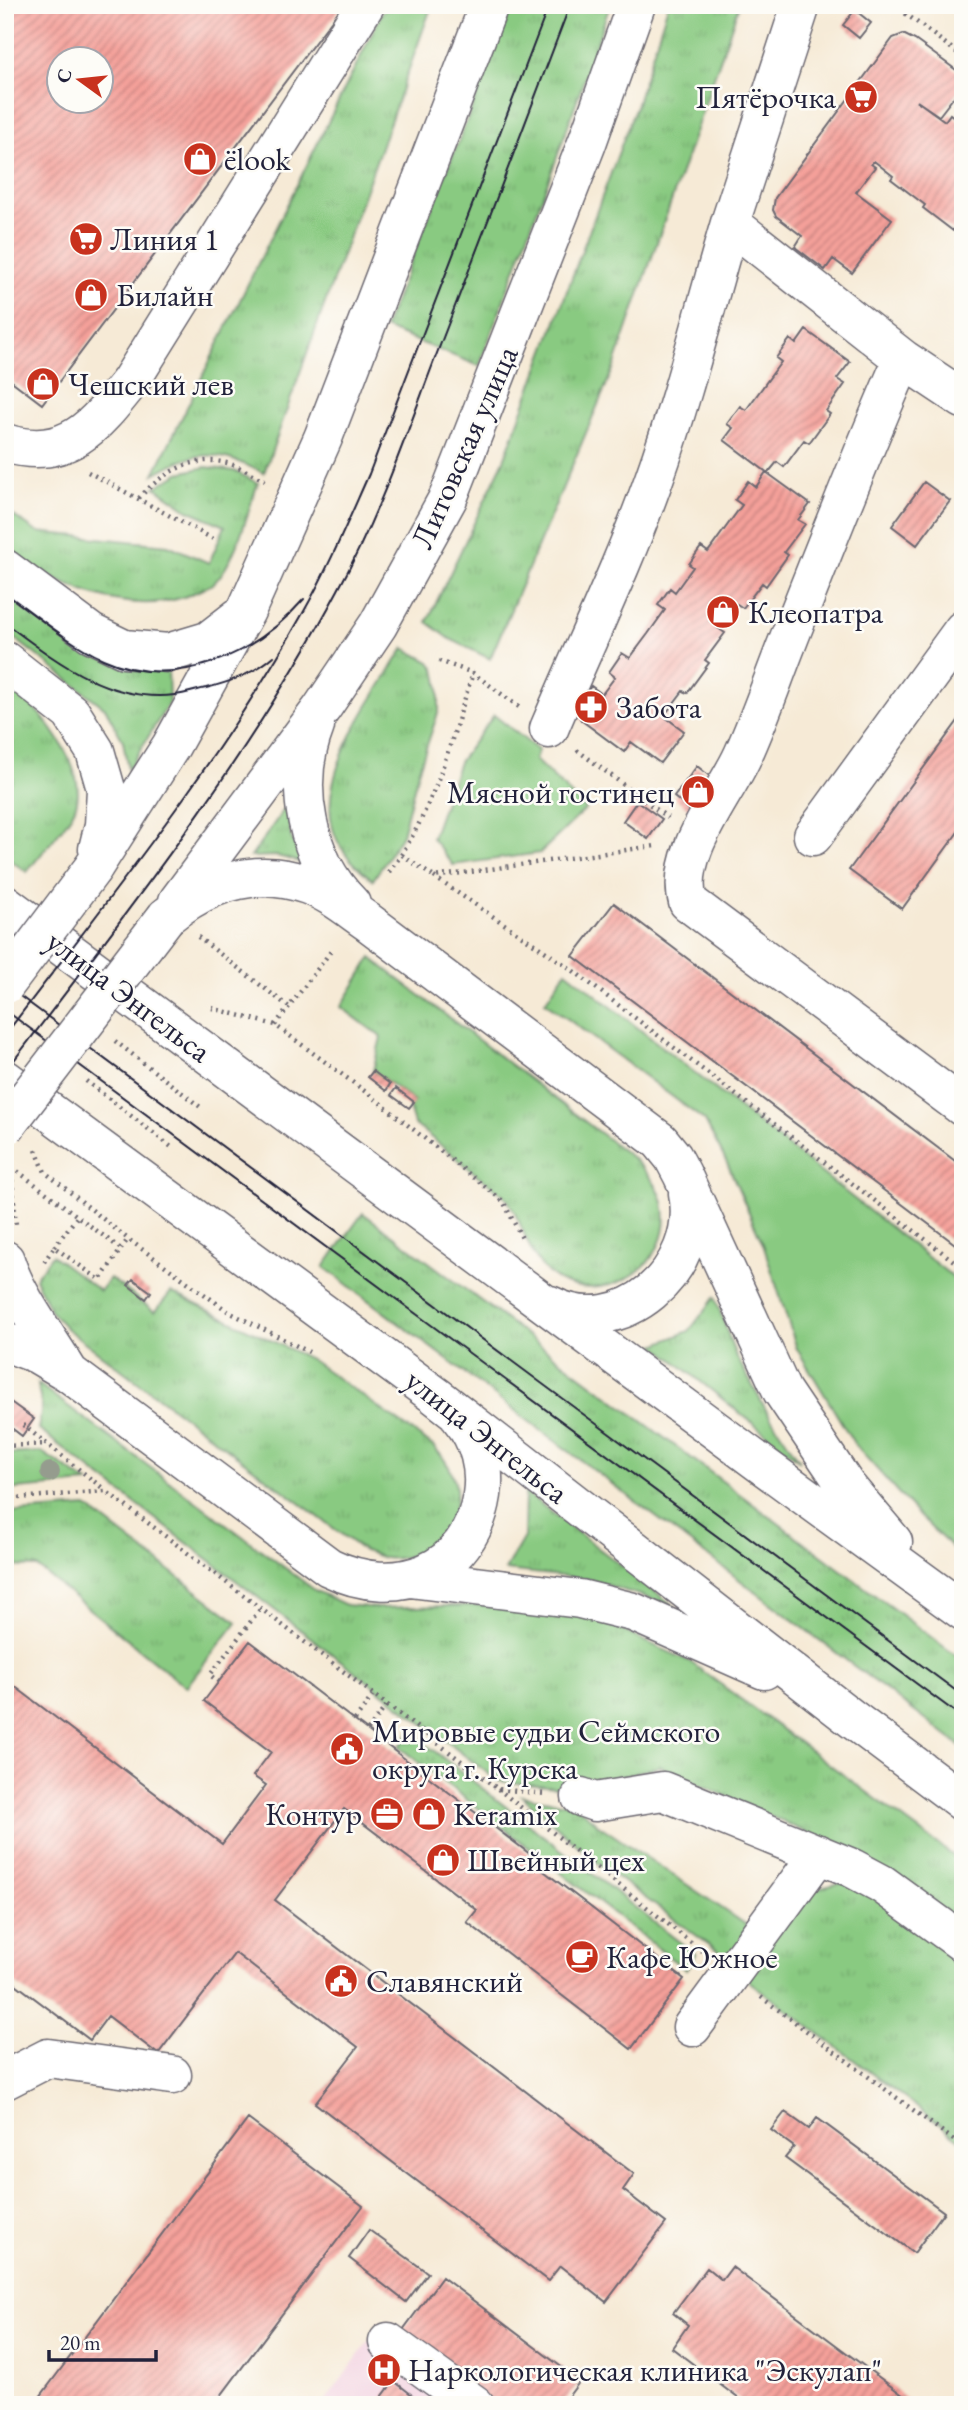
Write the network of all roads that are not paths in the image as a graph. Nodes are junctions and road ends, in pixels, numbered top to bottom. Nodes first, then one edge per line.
1 (365, 5) edge
2 (489, 5) edge
3 (636, 5) edge
4 (802, 5) edge
5 (730, 223) junction
6 (903, 359) junction
7 (963, 399) edge
8 (5, 443) edge
9 (5, 569) edge
10 (246, 611) junction
11 (963, 631) edge
12 (5, 661) edge
13 (322, 708) junction
14 (549, 729) dead end
15 (813, 836) dead end
16 (93, 868) junction
17 (5, 904) edge
18 (368, 922) junction
19 (179, 924) junction
20 (5, 985) edge
21 (5, 1079) edge
22 (963, 1107) edge
23 (20, 1138) edge
24 (682, 1174) junction
25 (22, 1253) edge
26 (536, 1298) junction
27 (5, 1342) edge
28 (69, 1373) junction
29 (453, 1409) junction
30 (411, 1578) junction
31 (931, 1587) junction
32 (963, 1611) edge
33 (851, 1718) junction
34 (581, 1797) road end
35 (963, 1802) edge
36 (819, 1854) junction
37 (963, 1943) edge
38 (692, 2026) dead end
39 (172, 2075) dead end
40 (5, 2080) edge
41 (388, 2342) dead end
42 (475, 2405) edge

1 - 8 main road
2 - 10 main road
3 - 13 main road, Литовская улица
4 - 5 main road
5 - 6 main road
5 - 14 main road
6 - 7 main road
6 - 22 main road
9 - 10 main road
10 - 16 main road
11 - 15 main road
12 - 16 main road
13 - 18 main road
13 - 19 main road, Литовская улица
16 - 20 main road, bridge
17 - 26 main road, улица Энгельса
18 - 19 main road
18 - 24 main road
19 - 23 main road, Литовская улица, bridge
21 - 29 main road, улица Энгельса
24 - 26 main road
24 - 31 main road
25 - 28 main road
26 - 31 main road, улица Энгельса
27 - 28 main road
28 - 30 main road
29 - 30 main road
29 - 33 main road, улица Энгельса
30 - 33 main road
31 - 32 main road, улица Энгельса
33 - 35 main road, улица Энгельса
34 - 36 main road
36 - 37 main road
36 - 38 main road
39 - 40 main road
41 - 42 main road

